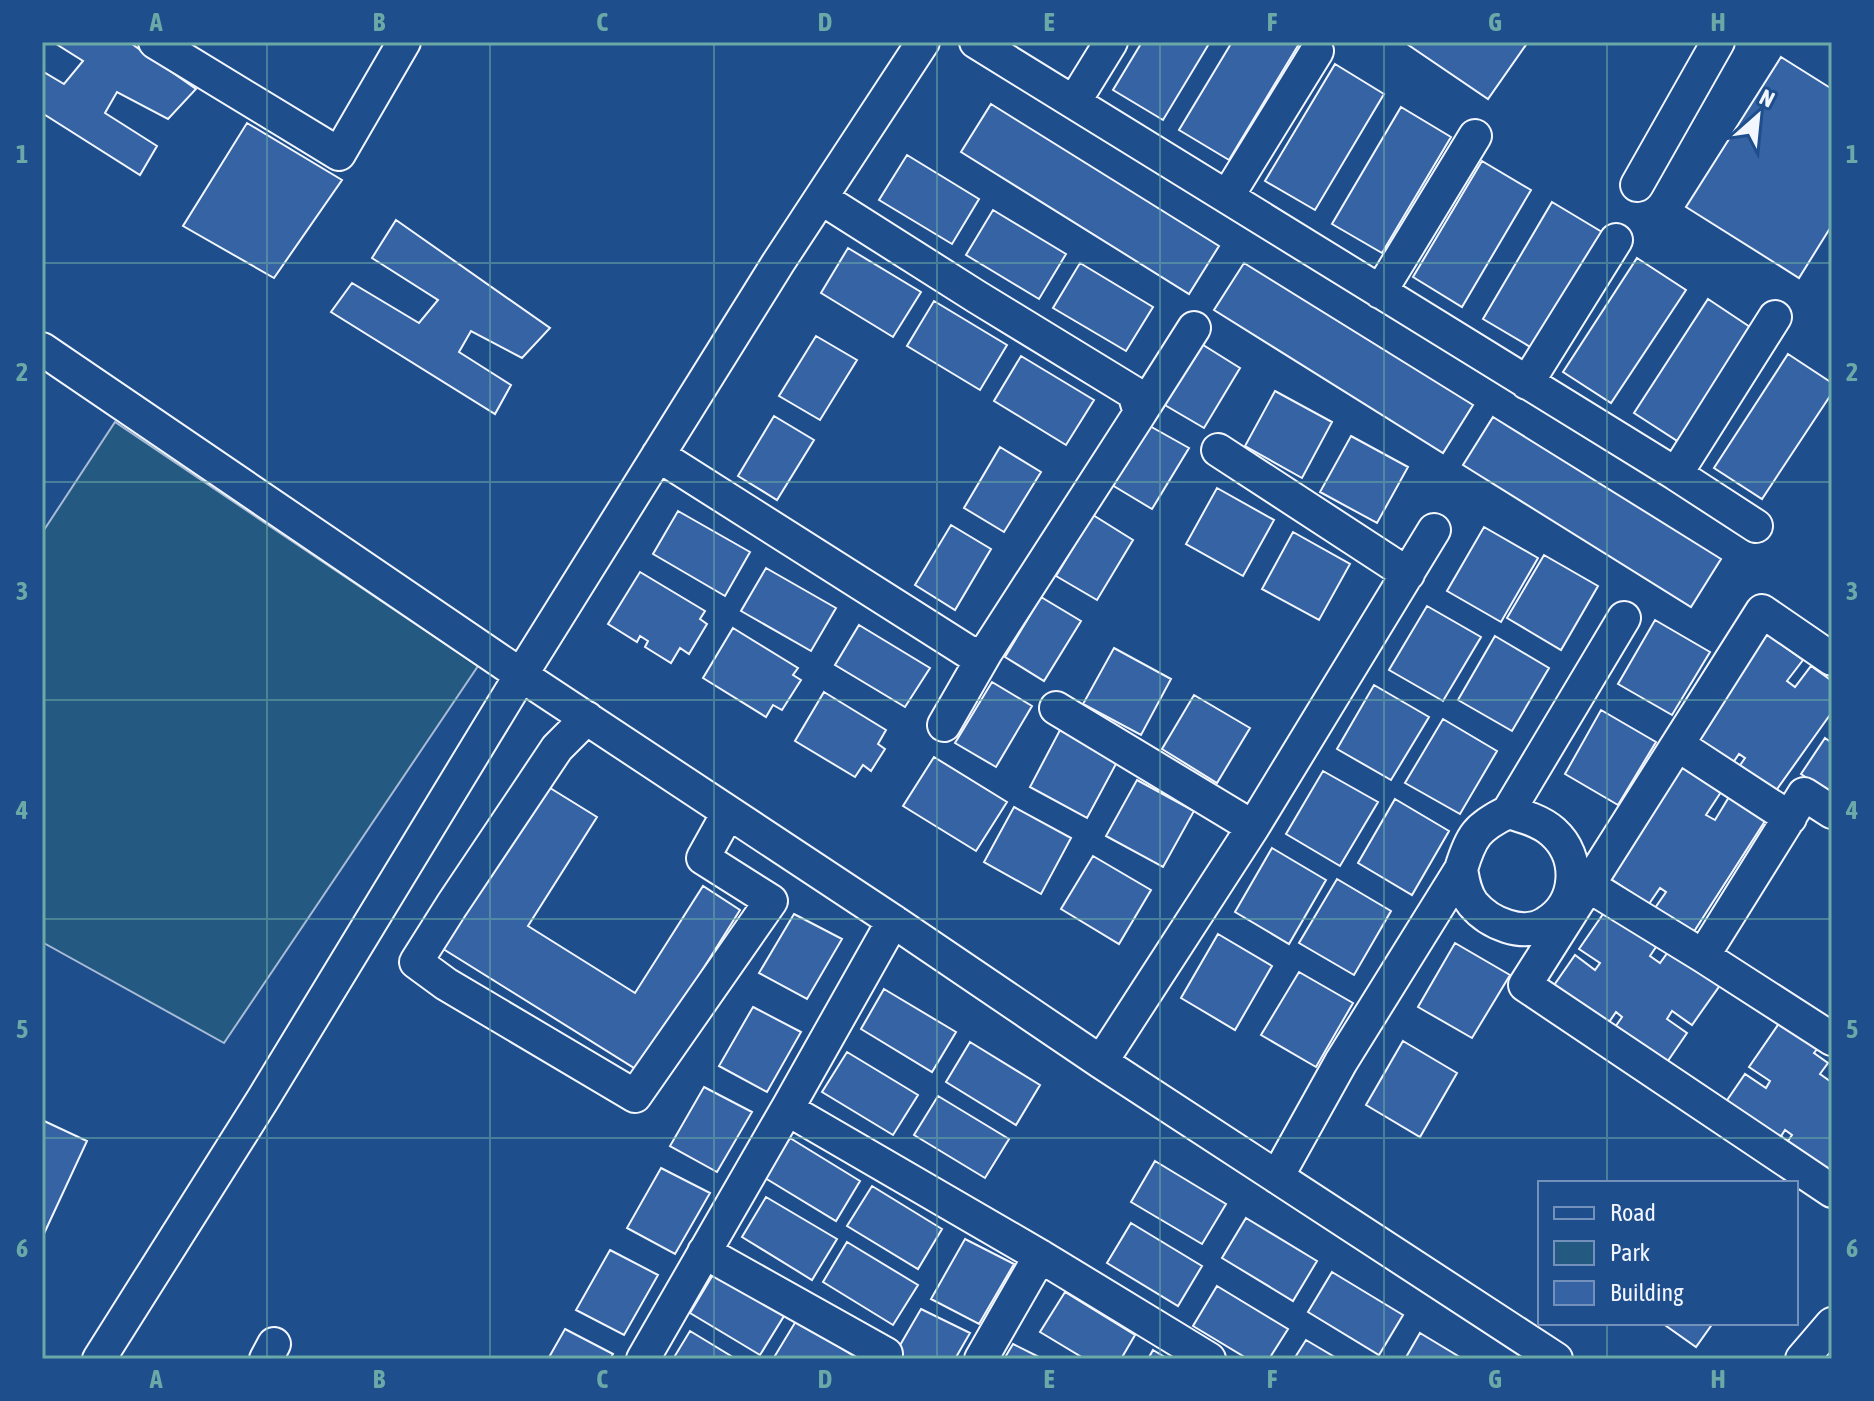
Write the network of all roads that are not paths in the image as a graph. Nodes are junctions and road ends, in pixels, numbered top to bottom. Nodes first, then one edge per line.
1 (155, 42) edge
2 (923, 42) edge
3 (976, 42) edge
4 (1111, 42) edge
5 (1718, 42) edge
6 (401, 43) edge
7 (1317, 51) dead end
8 (1074, 102) junction
9 (1475, 136) dead end
10 (1637, 185) dead end
11 (1227, 197) junction
12 (821, 198) junction
13 (1616, 240) dead end
14 (1380, 292) junction
15 (1775, 317) dead end
16 (1194, 328) dead end
17 (42, 349) edge
18 (1527, 383) junction
19 (1140, 413) junction
20 (1218, 450) dead end
21 (658, 455) junction
22 (1676, 474) junction
23 (1756, 526) dead end
24 (1434, 530) dead end
25 (1408, 574) junction
26 (1624, 618) dead end
27 (986, 652) junction
28 (1832, 659) edge
29 (521, 675) junction
30 (1056, 708) dead end
31 (587, 718) junction
32 (944, 725) dead end
33 (1678, 745) junction
34 (1508, 812) junction
35 (1832, 812) edge
36 (728, 813) junction
37 (1790, 818) junction
38 (1253, 827) junction
39 (1461, 869) junction
40 (1589, 886) junction
41 (893, 921) junction
42 (1703, 956) junction
43 (1832, 1039) edge
44 (1101, 1062) junction
45 (787, 1109) junction
46 (1277, 1177) junction
47 (1832, 1191) edge
48 (704, 1252) junction
49 (1040, 1256) junction
50 (1832, 1325) edge
51 (886, 1354) dead end
52 (109, 1356) edge
53 (643, 1359) edge
54 (981, 1359) edge
55 (1209, 1359) edge
56 (1556, 1359) edge
57 (1802, 1359) edge

1 - 6 street
2 - 12 street
3 - 8 street
4 - 8 street
5 - 10 street
7 - 11 street
8 - 11 street
9 - 14 street
11 - 14 street
12 - 19 street
12 - 21 street
13 - 18 street
14 - 18 street
15 - 22 street
16 - 19 street
17 - 29 street
18 - 22 street
19 - 27 street
20 - 25 street
21 - 27 street
21 - 29 street
22 - 23 street
24 - 25 street
25 - 38 street
26 - 34 street
27 - 32 street
28 - 33 street
29 - 31 street
29 - 52 street
30 - 38 street
31 - 36 street
31 - 36 street
33 - 37 street
33 - 40 street
34 - 39 street
34 - 39 street
35 - 37 street
36 - 41 street
37 - 42 street
38 - 44 street
39 - 46 street
40 - 42 street
40 - 47 street
41 - 44 street
41 - 45 street
42 - 43 street
44 - 46 street
45 - 48 street
45 - 49 street
46 - 56 street
48 - 51 street
48 - 53 street
49 - 54 street
49 - 55 street
50 - 57 street

